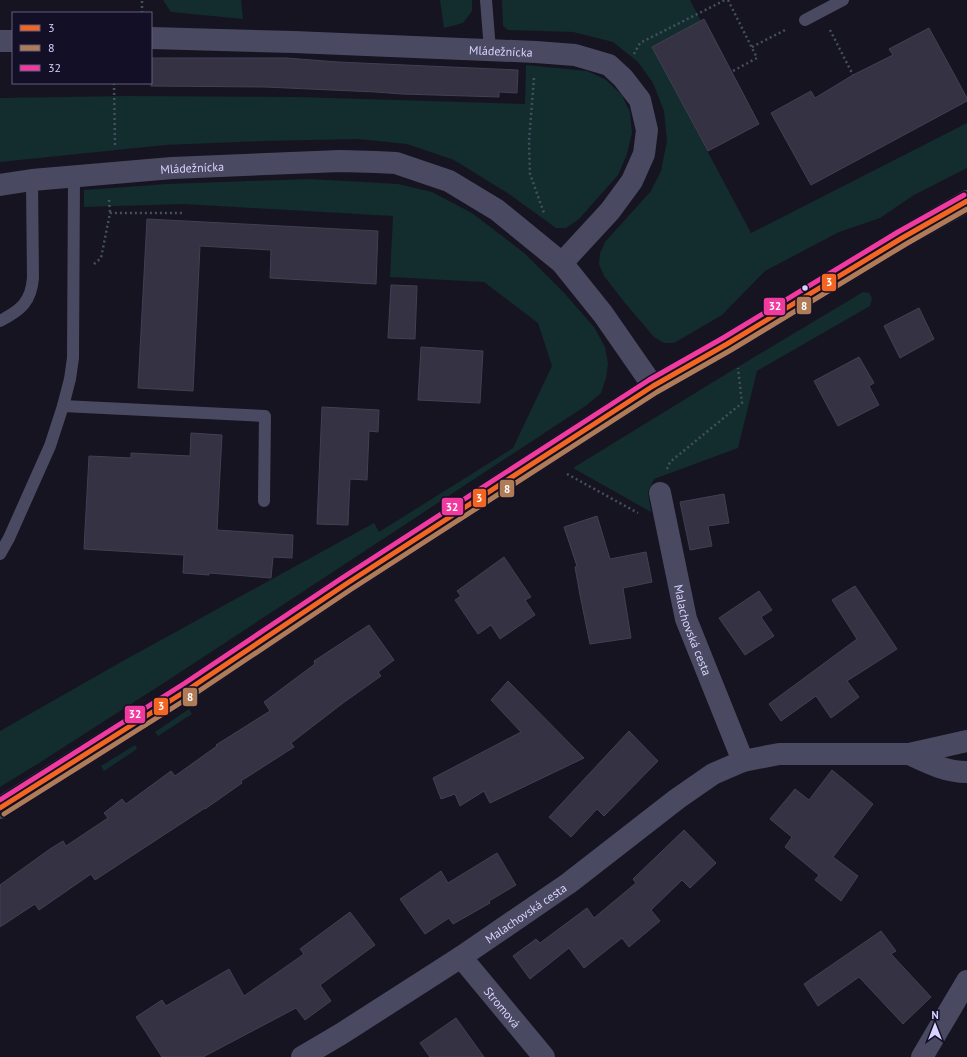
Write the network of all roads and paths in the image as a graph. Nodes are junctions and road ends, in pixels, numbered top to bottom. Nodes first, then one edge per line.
1 (142, 0) edge
2 (486, 0) edge
3 (726, 0) edge
4 (843, 0) edge
5 (142, 12) edge
6 (820, 12) junction
7 (805, 20) joint
8 (152, 38) edge
9 (0, 41) edge
10 (12, 41) edge
11 (752, 47) junction
12 (490, 50) junction
13 (536, 52) junction
14 (634, 55) dead end
15 (731, 72) dead end
16 (853, 75) dead end
17 (114, 84) edge
18 (115, 147) dead end
19 (74, 177) junction
20 (32, 180) junction
21 (0, 185) edge
22 (967, 201) edge
23 (182, 213) dead end
24 (544, 215) dead end
25 (562, 263) junction
26 (73, 282) junction
27 (0, 320) edge
28 (737, 362) dead end
29 (653, 386) junction
30 (63, 406) junction
31 (561, 470) dead end
32 (660, 493) joint
33 (264, 501) dead end
34 (668, 529) junction
35 (0, 554) edge
36 (967, 741) edge
37 (909, 754) junction
38 (743, 761) junction
39 (967, 772) edge
40 (0, 808) edge
41 (461, 957) junction
42 (967, 981) edge
43 (302, 1057) edge
44 (544, 1057) edge
45 (922, 1057) edge

1 - 5 path
2 - 12 lane
3 - 11 path
3 - 14 path
4 - 6 lane
6 - 7 lane
6 - 16 path
7 - 11 path
8 - 12 street, Mládežnícka
9 - 10 street
11 - 15 path
12 - 13 street, Mládežnícka
13 - 24 path
13 - 25 street, Mládežnícka
17 - 18 path
19 - 20 street, Mládežnícka
19 - 25 street, Mládežnícka
19 - 26 lane
20 - 21 street, Mládežnícka
20 - 27 lane
22 - 29 street
23 - 26 path
25 - 29 street, Mládežnícka
26 - 30 lane
28 - 32 path
29 - 40 street
30 - 33 lane
30 - 35 lane
31 - 34 path
32 - 34 street, Malachovská cesta
34 - 38 street, Malachovská cesta
36 - 37 street, Malachovská cesta
37 - 38 street, Malachovská cesta
37 - 39 street, Malachovská cesta
38 - 41 street, Malachovská cesta
41 - 43 street, Malachovská cesta
41 - 44 street, Stromová
42 - 45 street

